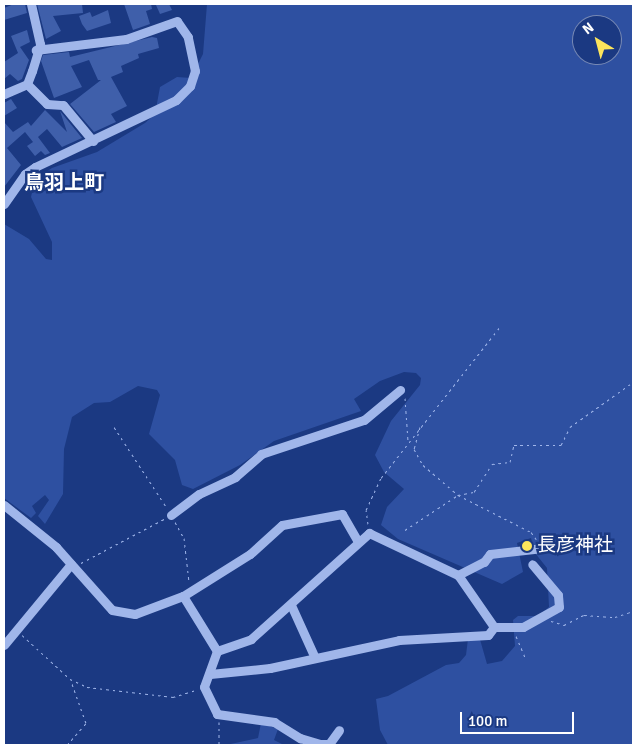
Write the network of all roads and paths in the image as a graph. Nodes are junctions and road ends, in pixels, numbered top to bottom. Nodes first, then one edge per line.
1 (31, 4) edge
2 (36, 50) junction
3 (27, 84) junction
4 (4, 94) edge
5 (93, 140) junction
6 (4, 204) edge
7 (500, 327) dead end
8 (633, 382) edge
9 (400, 390) joint
10 (420, 426) junction
11 (114, 427) dead end
12 (408, 441) junction
13 (458, 495) junction
14 (4, 505) edge
15 (172, 515) junction
16 (405, 530) dead end
17 (369, 533) junction
18 (357, 540) junction
19 (543, 548) joint
20 (71, 564) junction
21 (532, 564) dead end
22 (458, 575) junction
23 (186, 594) junction
24 (291, 605) junction
25 (633, 611) edge
26 (543, 619) junction
27 (494, 627) junction
28 (512, 629) junction
29 (16, 630) junction
30 (4, 645) edge
31 (217, 651) junction
32 (315, 658) junction
33 (526, 659) dead end
34 (210, 674) junction
35 (70, 679) junction
36 (204, 687) junction
37 (217, 714) junction
38 (339, 730) dead end
39 (67, 745) edge
40 (219, 745) edge

1 - 2 street
2 - 3 street
2 - 5 street
3 - 4 street
3 - 5 street
5 - 6 street
7 - 10 path
8 - 13 path
9 - 12 path
9 - 15 street
10 - 12 path
10 - 13 path
11 - 15 path
12 - 17 path
13 - 16 path
13 - 19 path
14 - 20 street
15 - 20 path
15 - 23 path
17 - 18 street
17 - 22 street
18 - 23 street
18 - 24 street
19 - 22 street
20 - 23 street
20 - 29 street
21 - 26 street
22 - 27 street
23 - 31 street
24 - 31 street
24 - 32 street
25 - 26 path
26 - 28 street
27 - 28 street
27 - 32 street
28 - 33 path
29 - 30 street
29 - 35 path
31 - 34 street
32 - 34 street
34 - 36 street
35 - 36 path
35 - 39 path
36 - 37 street
37 - 38 street
37 - 40 path

